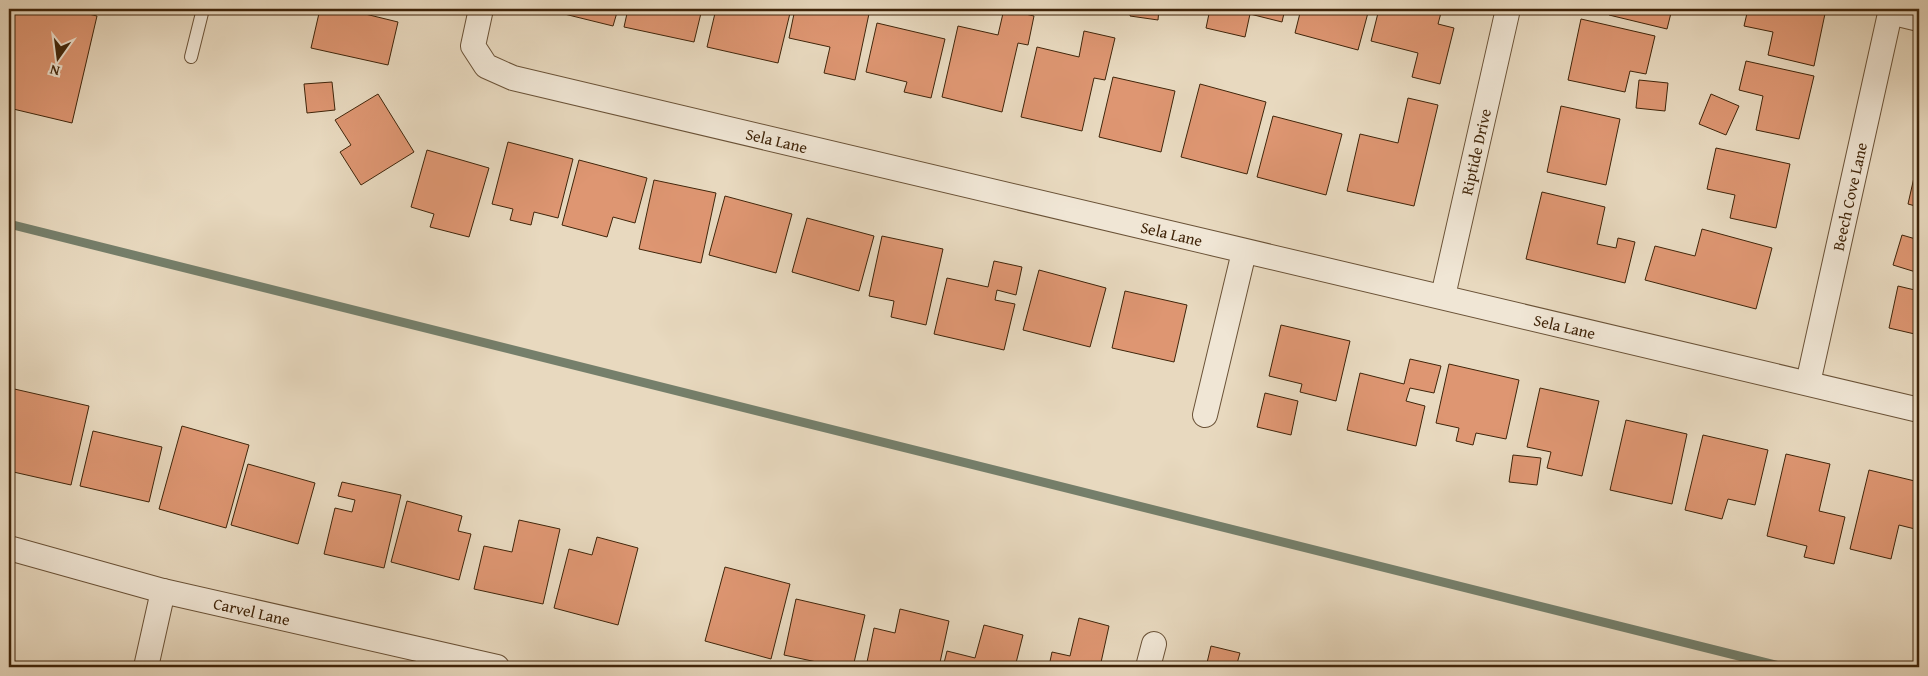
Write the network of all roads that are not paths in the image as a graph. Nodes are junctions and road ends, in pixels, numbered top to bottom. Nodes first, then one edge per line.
1 (203, 9) edge
2 (481, 9) edge
3 (1508, 9) edge
4 (1890, 10) edge
5 (1919, 19) edge
6 (191, 57) dead end
7 (1244, 252) junction
8 (1443, 296) junction
9 (1808, 384) junction
10 (1919, 410) edge
11 (1205, 415) dead end
12 (9, 548) edge
13 (163, 591) junction
14 (1154, 644) dead end
15 (146, 667) edge
16 (497, 667) edge
17 (1148, 667) edge

1 - 6 lane
2 - 7 street, Sela Lane
3 - 8 street, Riptide Drive
4 - 5 street
4 - 9 street, Beech Cove Lane
7 - 8 street, Sela Lane
7 - 11 street
8 - 9 street, Sela Lane
9 - 10 street, Sela Lane
12 - 13 street, Carvel Lane
13 - 15 street
13 - 16 street, Carvel Lane
14 - 17 street

